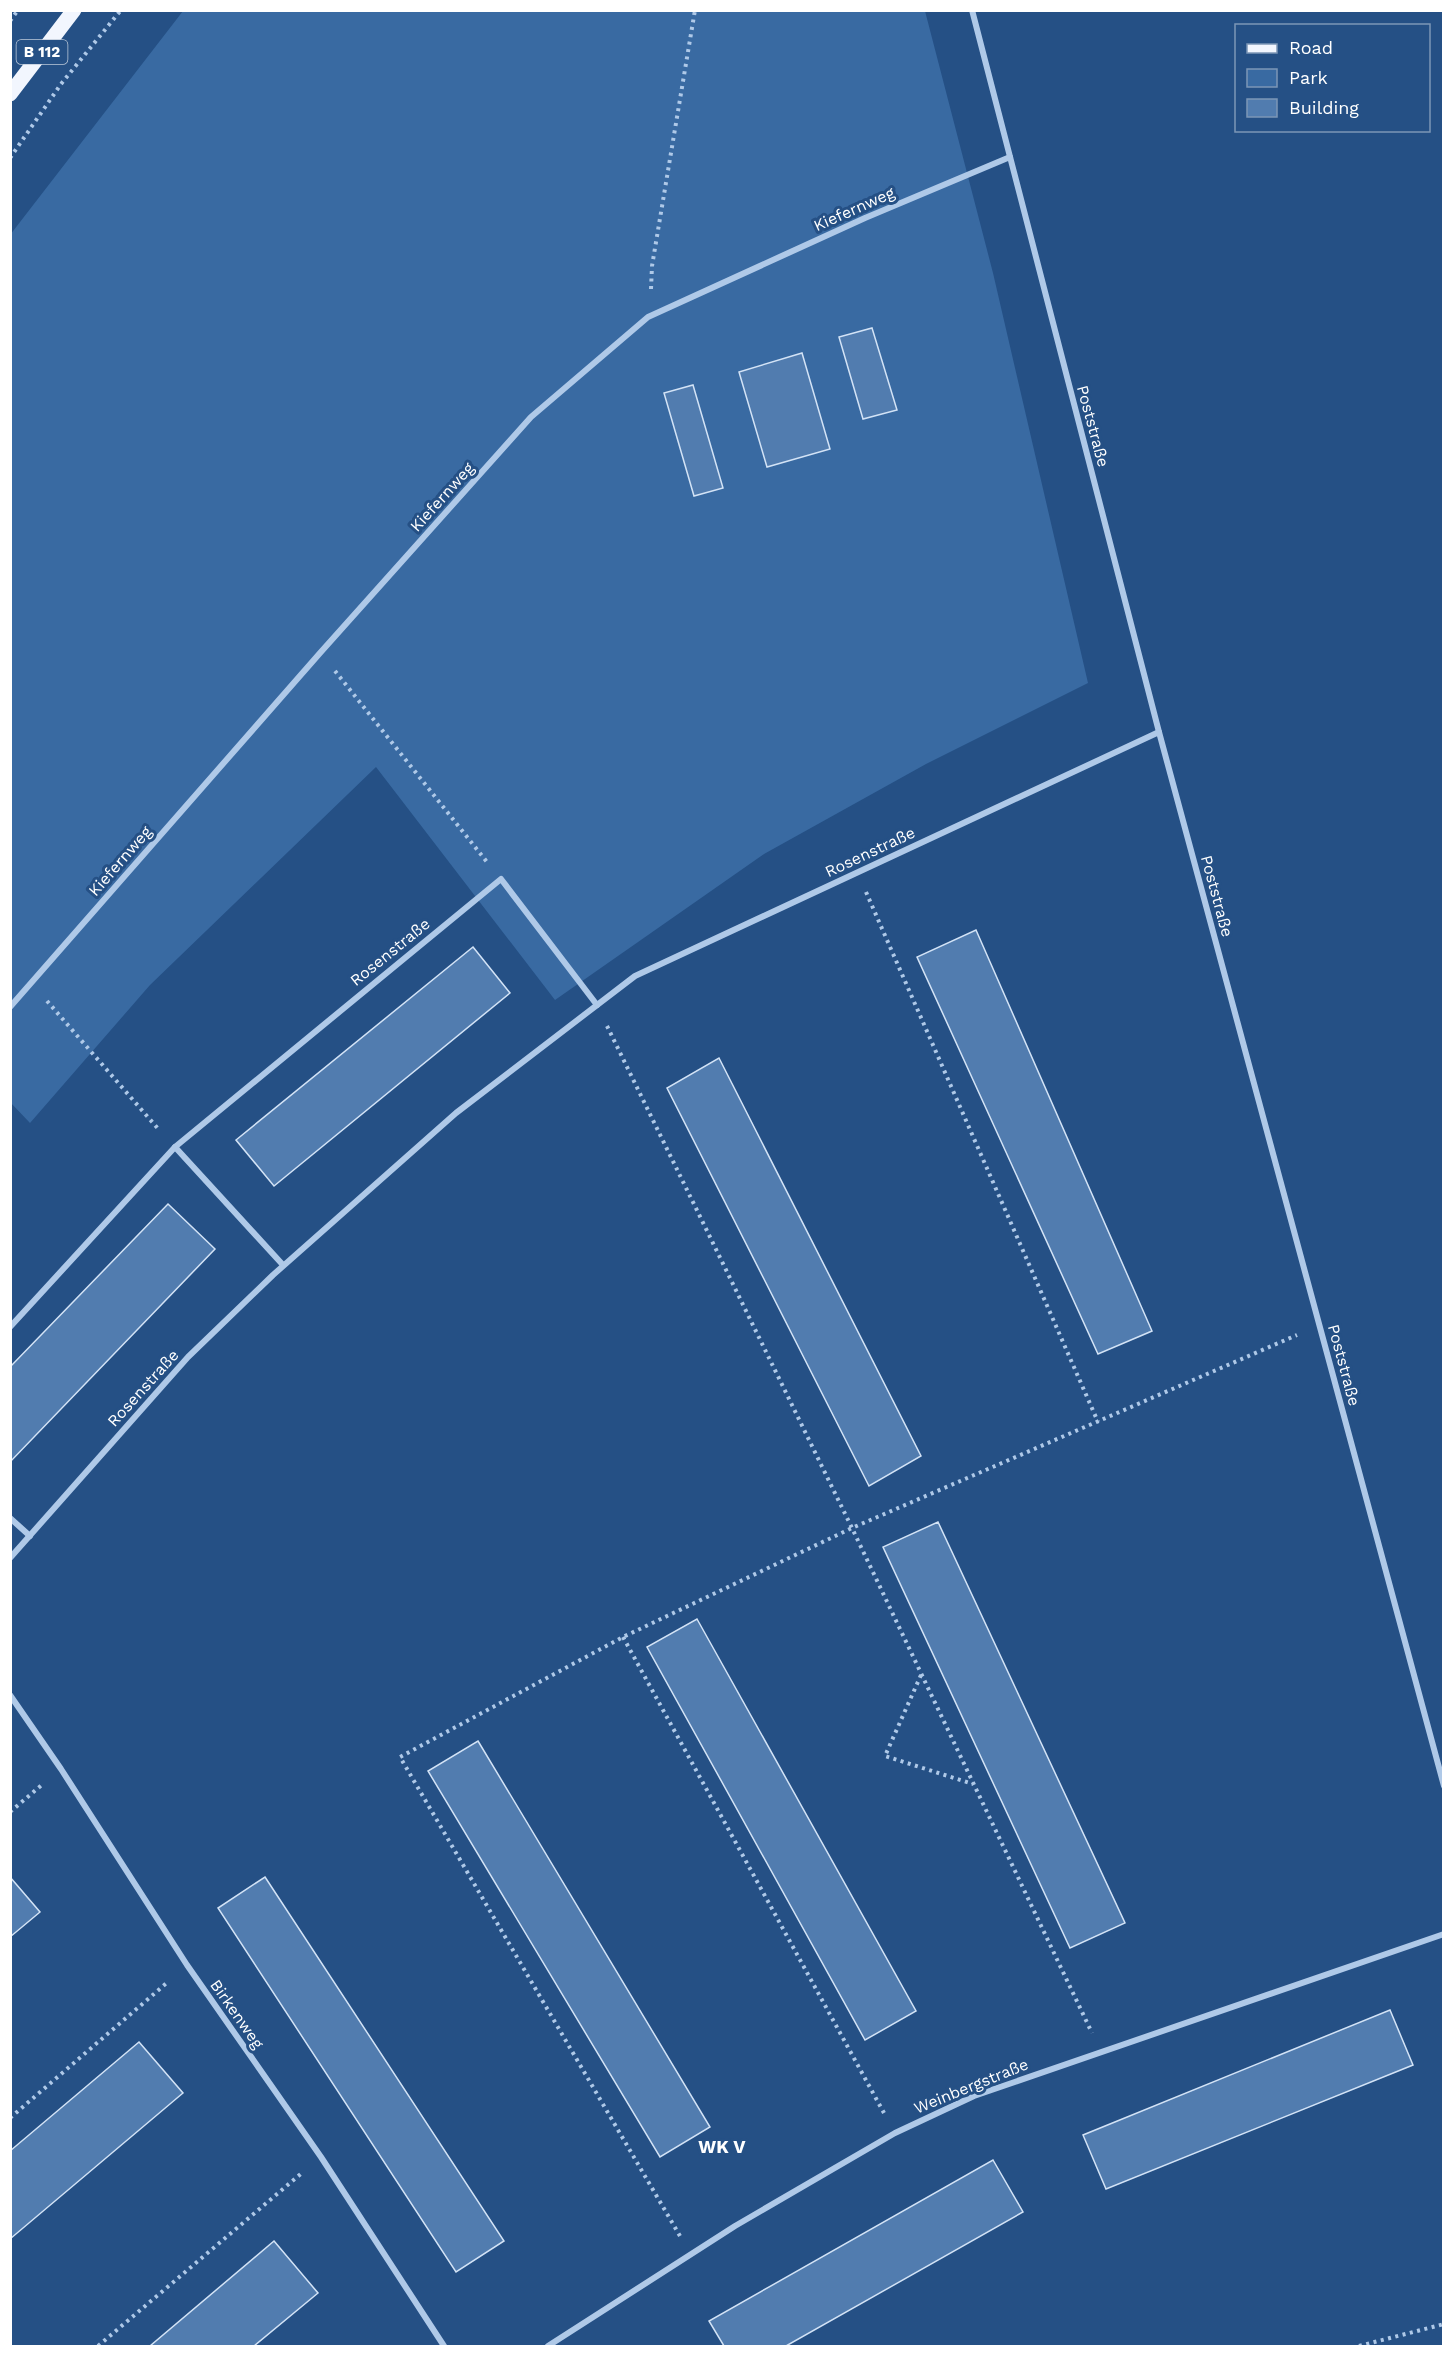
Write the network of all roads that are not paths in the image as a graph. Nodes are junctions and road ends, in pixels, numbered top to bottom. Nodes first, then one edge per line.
1 (74, 10) edge
2 (972, 10) edge
3 (10, 94) edge
4 (1010, 158) junction
5 (1159, 732) junction
6 (597, 1005) junction
7 (10, 1007) edge
8 (175, 1147) junction
9 (283, 1266) junction
10 (10, 1327) edge
11 (10, 1518) edge
12 (30, 1536) junction
13 (10, 1558) edge
14 (10, 1695) edge
15 (1443, 1786) edge
16 (1443, 1934) edge
17 (444, 2346) edge
18 (548, 2346) edge

1 - 3 main road, B 112
2 - 4 street, Poststraße
4 - 5 street, Poststraße
4 - 7 street, Kiefernweg
5 - 6 street, Rosenstraße
5 - 15 street, Poststraße
6 - 8 street, Rosenstraße
6 - 9 street, Rosenstraße
8 - 9 street
8 - 10 street, Rosenstraße
9 - 12 street, Rosenstraße
11 - 12 street
12 - 13 street, Rosenstraße
14 - 17 street, Birkenweg
16 - 18 street, Weinbergstraße

